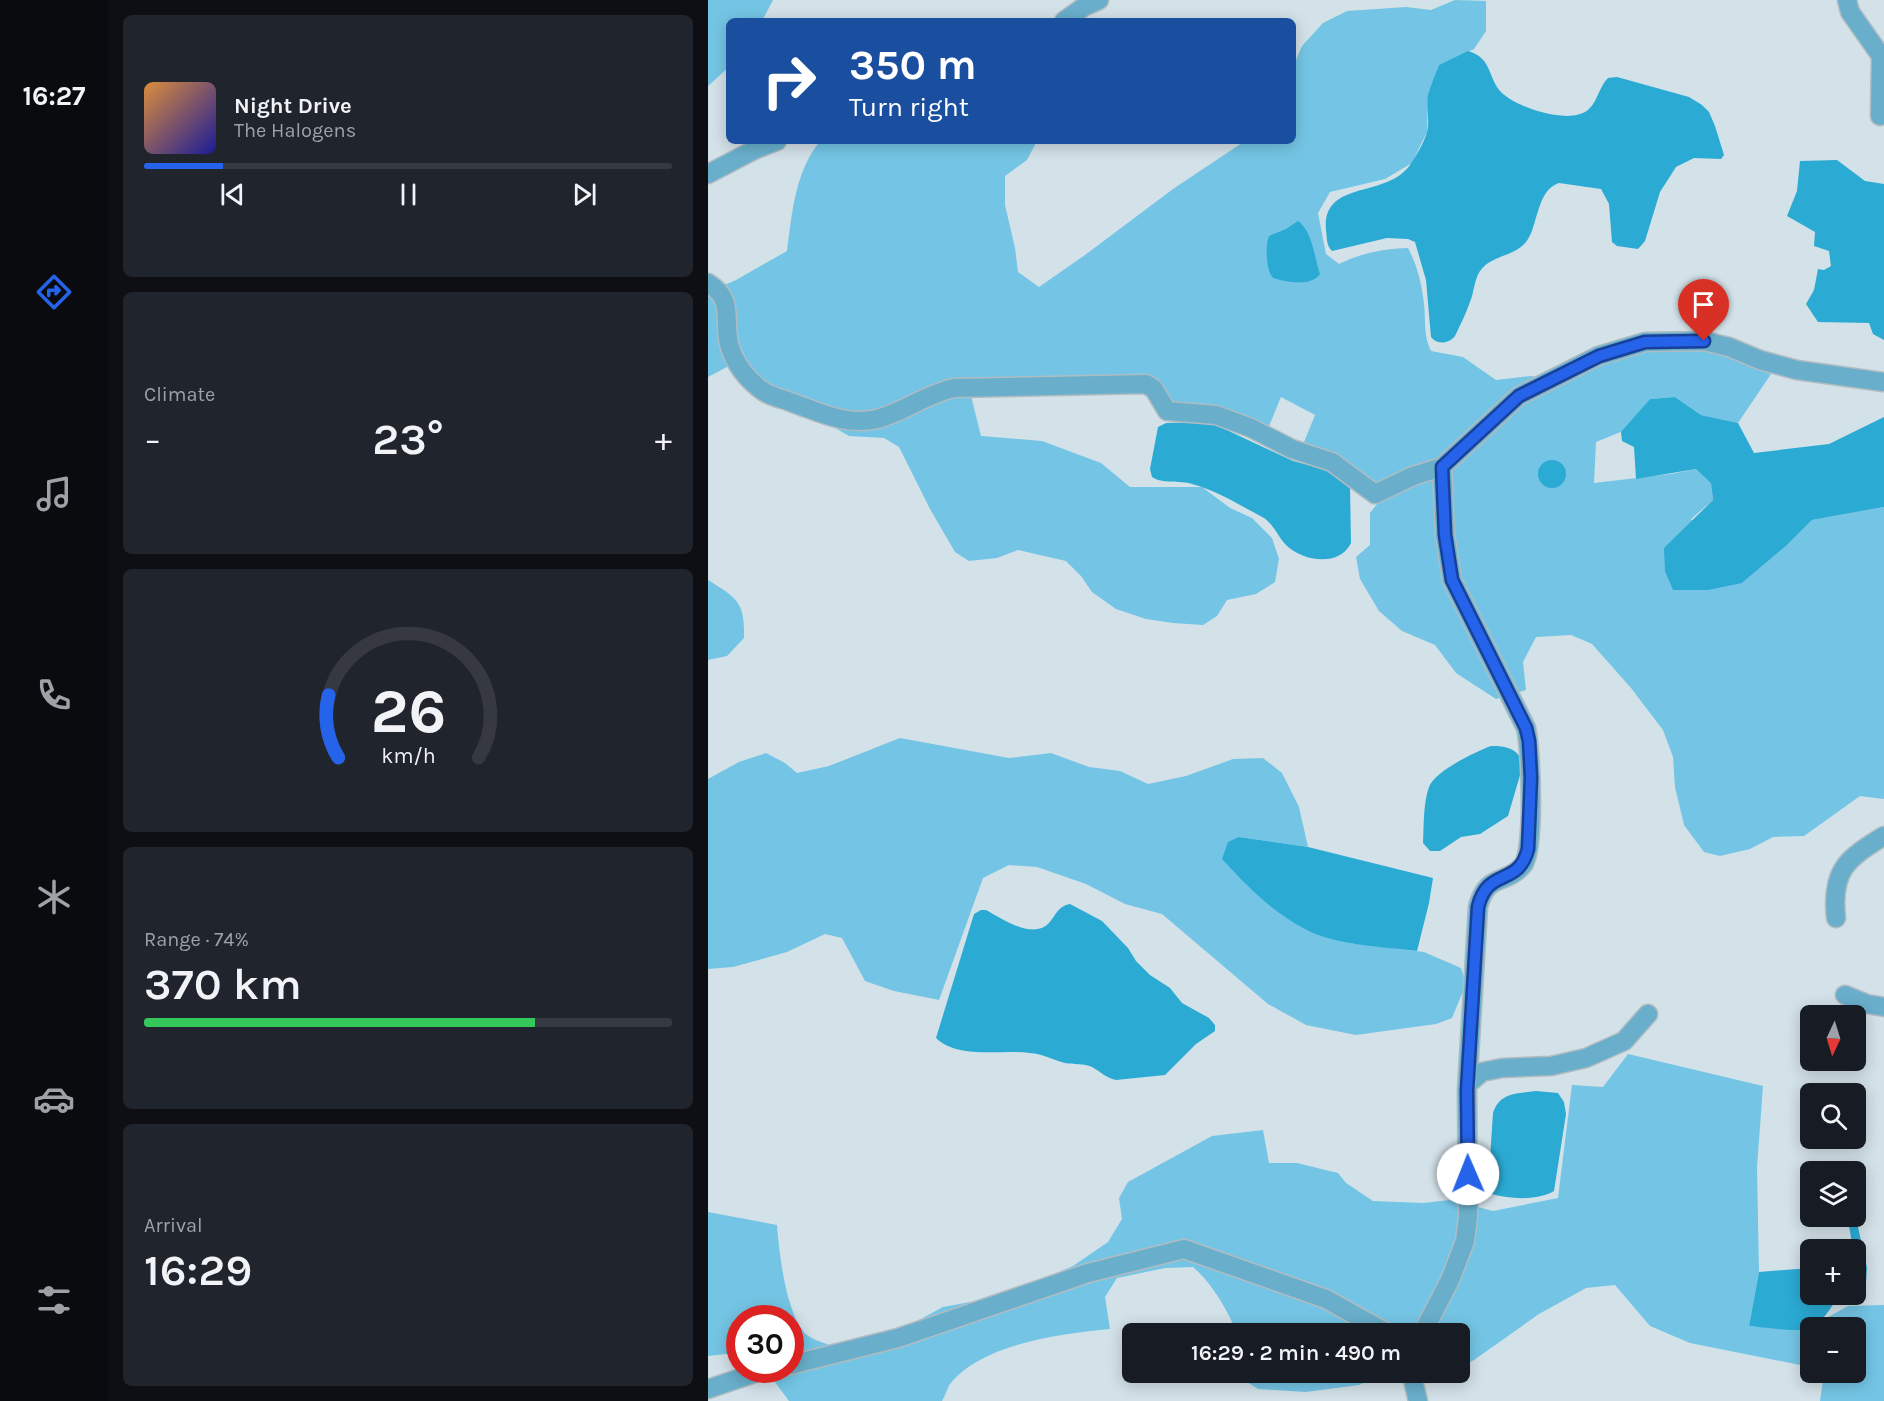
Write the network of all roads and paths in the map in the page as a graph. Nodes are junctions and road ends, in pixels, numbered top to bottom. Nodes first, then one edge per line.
1 (1100, 0) edge
2 (1847, 0) edge
3 (1068, 18) edge
4 (1880, 116) dead end
5 (769, 144) edge
6 (708, 174) edge
7 (708, 283) edge
8 (1884, 382) edge
9 (1442, 467) junction
10 (1884, 836) edge
11 (1836, 918) dead end
12 (1845, 995) dead end
13 (1884, 1007) edge
14 (1648, 1014) dead end
15 (1468, 1084) junction
16 (1369, 1323) edge
17 (1428, 1323) edge
18 (804, 1364) edge
19 (726, 1383) edge
20 (1414, 1383) edge
21 (708, 1389) edge
22 (1418, 1401) edge

1 - 3 street
2 - 4 street
5 - 6 street
7 - 9 street
8 - 9 street
9 - 15 street
10 - 11 street
12 - 13 street
14 - 15 street
15 - 17 street
16 - 18 street
19 - 21 street
20 - 22 street

